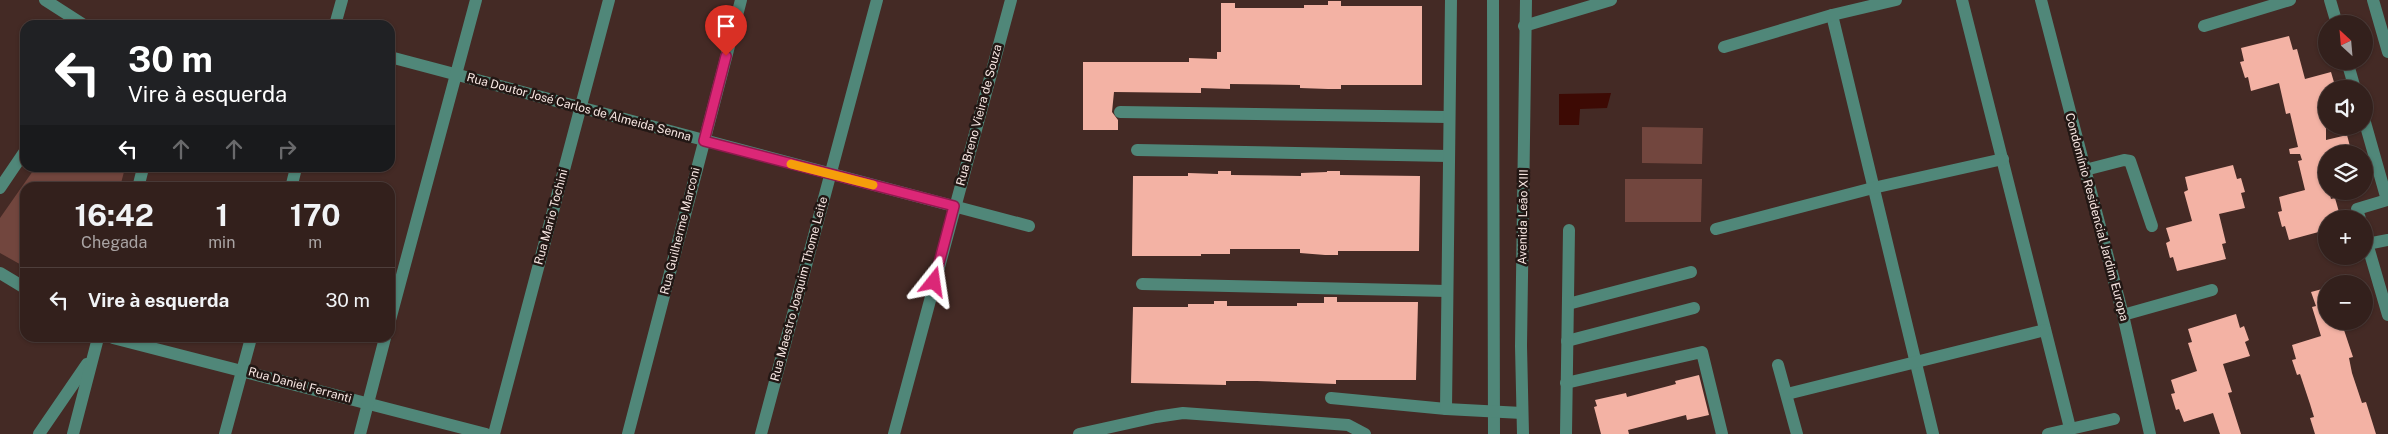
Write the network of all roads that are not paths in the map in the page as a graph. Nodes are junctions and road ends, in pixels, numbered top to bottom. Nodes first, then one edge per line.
1 (45, 0) edge
2 (342, 0) edge
3 (476, 0) edge
4 (609, 0) edge
5 (741, 0) edge
6 (877, 0) edge
7 (1011, 0) edge
8 (1451, 0) edge
9 (1493, 0) edge
10 (1526, 0) edge
11 (1611, 0) edge
12 (1896, 0) edge
13 (1962, 0) edge
14 (2041, 0) edge
15 (2290, 0) edge
16 (2330, 0) edge
17 (2373, 0) edge
18 (1832, 15) junction
19 (2334, 15) edge
20 (76, 20) edge
21 (336, 20) edge
22 (1524, 26) junction
23 (2204, 26) dead end
24 (1724, 47) dead end
25 (2388, 52) edge
26 (395, 57) edge
27 (456, 74) junction
28 (580, 108) junction
29 (1120, 112) dead end
30 (1448, 117) junction
31 (2369, 135) edge
32 (704, 141) junction
33 (1137, 150) dead end
34 (1448, 156) junction
35 (20, 158) edge
36 (2003, 159) junction
37 (2085, 170) junction
38 (829, 174) junction
39 (0, 188) edge
40 (1873, 188) junction
41 (954, 206) junction
42 (2358, 210) edge
43 (1029, 226) dead end
44 (2152, 226) dead end
45 (1716, 229) dead end
46 (1569, 230) dead end
47 (2373, 239) edge
48 (2388, 240) edge
49 (2373, 253) edge
50 (1691, 272) dead end
51 (0, 273) edge
52 (2382, 273) edge
53 (1142, 284) dead end
54 (20, 285) edge
55 (2212, 290) dead end
56 (1447, 291) junction
57 (395, 301) edge
58 (1568, 304) junction
59 (1694, 308) dead end
60 (2123, 315) junction
61 (2388, 315) edge
62 (2045, 330) junction
63 (1567, 341) junction
64 (97, 342) edge
65 (129, 342) edge
66 (250, 342) edge
67 (384, 342) edge
68 (93, 356) junction
69 (1916, 362) junction
70 (1778, 365) dead end
71 (242, 370) junction
72 (1566, 384) junction
73 (1786, 394) junction
74 (1331, 398) dead end
75 (368, 403) junction
76 (1446, 409) junction
77 (1494, 411) junction
78 (1522, 413) junction
79 (2114, 419) dead end
80 (2070, 428) junction
81 (39, 434) edge
82 (74, 434) edge
83 (226, 434) edge
84 (360, 434) edge
85 (486, 434) edge
86 (494, 434) edge
87 (628, 434) edge
88 (761, 434) edge
89 (894, 434) edge
90 (1079, 434) edge
91 (1365, 434) edge
92 (1494, 434) edge
93 (1522, 434) edge
94 (1566, 434) edge
95 (1722, 434) edge
96 (1796, 434) edge
97 (1933, 434) edge
98 (2048, 434) edge
99 (2150, 434) edge

1 - 20 street
2 - 21 street
3 - 27 street
4 - 28 street, Rua Mario Tochini
5 - 32 street, Rua Guilherme Marconi
6 - 38 street, Rua Maestro Joaquim Thome Leite
7 - 41 street, Rua Breno Vieira de Souza
8 - 30 street
9 - 77 street
10 - 22 street, Avenida Leão XIII
11 - 22 street
12 - 18 street
13 - 36 street
14 - 37 street, Condomínio Residencial Jardim Europa
15 - 23 street
16 - 19 street
17 - 25 street
18 - 24 street
18 - 40 street
22 - 78 street, Avenida Leão XIII
26 - 27 street, Rua Doutor José Carlos de Almeida Senna
27 - 28 street, Rua Doutor José Carlos de Almeida Senna
27 - 57 street
28 - 32 street, Rua Doutor José Carlos de Almeida Senna
28 - 86 street, Rua Mario Tochini
29 - 30 street
30 - 34 street
31 - 42 street
32 - 38 street, Rua Doutor José Carlos de Almeida Senna
32 - 87 street, Rua Guilherme Marconi
33 - 34 street
34 - 56 street
35 - 39 street
36 - 40 street
36 - 62 street
37 - 44 street
37 - 60 street, Condomínio Residencial Jardim Europa
38 - 41 street, Rua Doutor José Carlos de Almeida Senna
38 - 88 street, Rua Maestro Joaquim Thome Leite
40 - 45 street
40 - 69 street
41 - 43 street, Rua Doutor José Carlos de Almeida Senna
41 - 89 street, Rua Breno Vieira de Souza
46 - 58 street
47 - 48 street
49 - 52 street
50 - 58 street
51 - 54 street
52 - 61 street
53 - 56 street
55 - 60 street
56 - 76 street
58 - 63 street
59 - 63 street
60 - 99 street, Condomínio Residencial Jardim Europa
62 - 69 street
62 - 80 street
63 - 72 street
64 - 68 street
65 - 71 street, Rua Daniel Ferranti
66 - 71 street
67 - 75 street
68 - 81 street
68 - 82 street
69 - 73 street
69 - 97 street
70 - 73 street
71 - 75 street, Rua Daniel Ferranti
71 - 83 street
72 - 94 street
72 - 95 street
73 - 96 street
74 - 76 street
75 - 84 street
75 - 85 street, Rua Daniel Ferranti
76 - 77 street
77 - 78 street
77 - 92 street
78 - 93 street, Avenida Leão XIII
79 - 80 street
80 - 98 street
90 - 91 street

